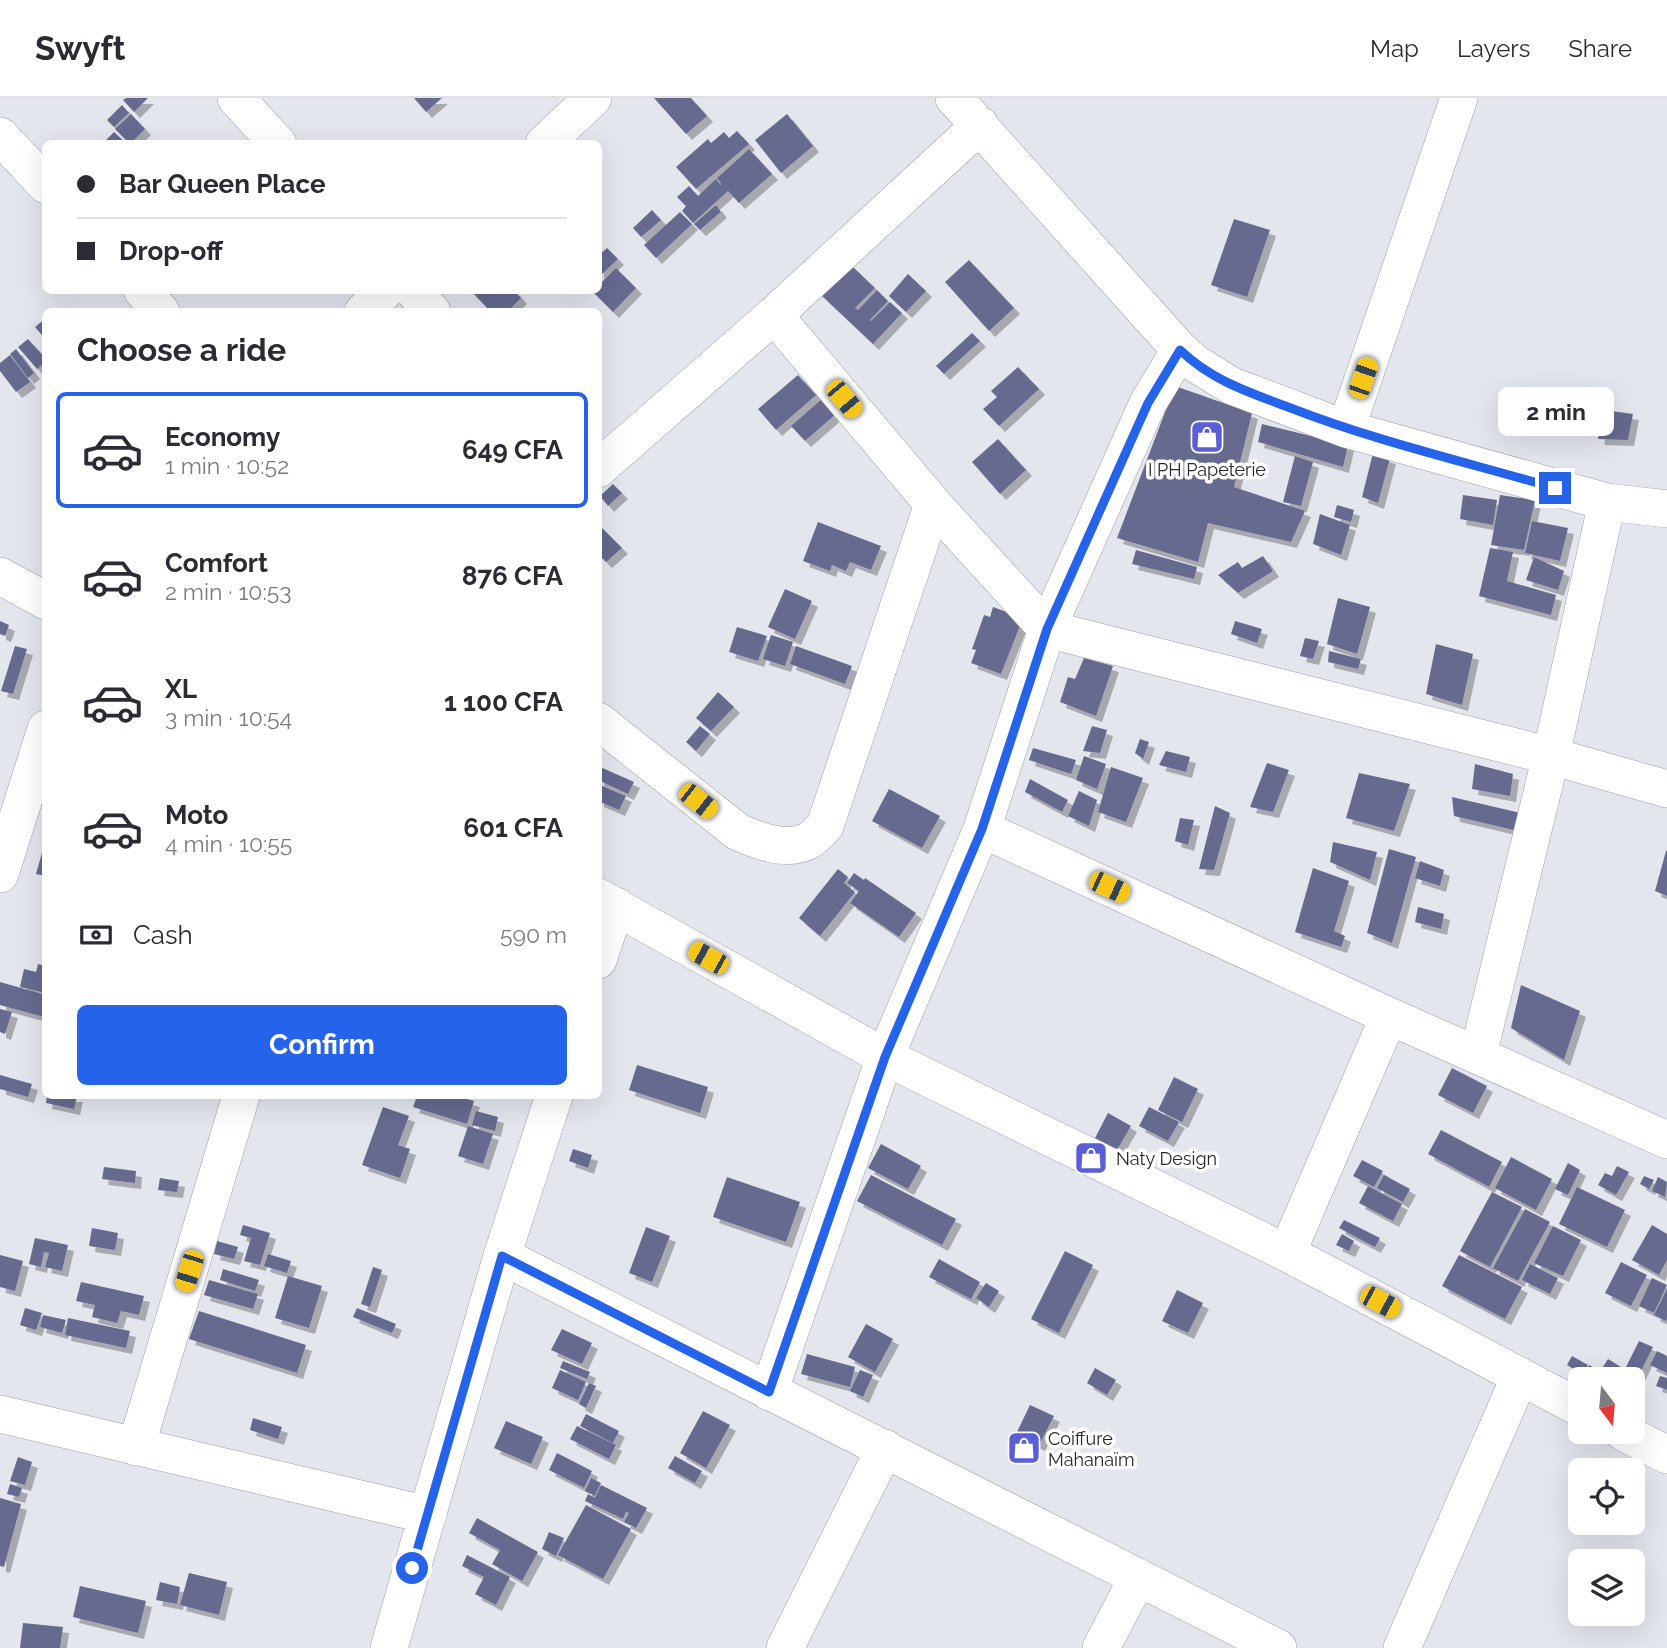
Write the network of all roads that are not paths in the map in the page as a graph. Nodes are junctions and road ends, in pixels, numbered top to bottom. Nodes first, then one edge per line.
1 (236, 98) edge
2 (593, 98) edge
3 (954, 98) edge
4 (1460, 98) edge
5 (980, 125) junction
6 (0, 136) edge
7 (274, 140) edge
8 (548, 140) edge
9 (42, 181) edge
10 (145, 294) edge
11 (382, 294) edge
12 (416, 294) edge
13 (158, 308) edge
14 (367, 308) edge
15 (429, 308) edge
16 (774, 315) junction
17 (1180, 350) junction
18 (1346, 429) junction
19 (602, 466) edge
20 (1607, 502) junction
21 (933, 505) junction
22 (1667, 509) edge
23 (0, 576) edge
24 (42, 599) edge
25 (1047, 629) junction
26 (602, 724) edge
27 (42, 741) edge
28 (1551, 756) junction
29 (1667, 789) edge
30 (982, 829) junction
31 (2, 857) edge
32 (607, 902) edge
33 (602, 934) edge
34 (1389, 1016) junction
35 (1478, 1055) junction
36 (885, 1057) junction
37 (240, 1099) edge
38 (553, 1099) edge
39 (1667, 1140) edge
40 (1287, 1253) junction
41 (502, 1256) junction
42 (1520, 1376) junction
43 (769, 1392) junction
44 (1568, 1402) edge
45 (0, 1414) edge
46 (1645, 1444) edge
47 (136, 1447) junction
48 (885, 1448) junction
49 (1667, 1455) edge
50 (428, 1515) junction
51 (1138, 1577) junction
52 (389, 1648) edge
53 (785, 1648) edge
54 (1101, 1648) edge
55 (1278, 1648) edge
56 (1402, 1648) edge

1 - 7 street
2 - 8 street
3 - 5 street
4 - 18 street
5 - 16 street
5 - 17 street
6 - 9 street
10 - 13 street
11 - 14 street
12 - 15 street
16 - 19 street
16 - 21 street
17 - 18 street
17 - 25 street
18 - 20 street
20 - 22 street
20 - 28 street
21 - 25 street
21 - 26 street
23 - 24 street
25 - 28 street
25 - 30 street
27 - 31 street
28 - 29 street
28 - 35 street
30 - 34 street
30 - 36 street
32 - 33 street
32 - 36 street
34 - 35 street
34 - 40 street
35 - 39 street
36 - 40 street
36 - 43 street
37 - 47 street
38 - 41 street
40 - 42 street
41 - 43 street
41 - 50 street
42 - 44 street
42 - 56 street
43 - 48 street
45 - 47 street
46 - 49 street
47 - 50 street
48 - 51 street
48 - 53 street
50 - 52 street
51 - 54 street
51 - 55 street

